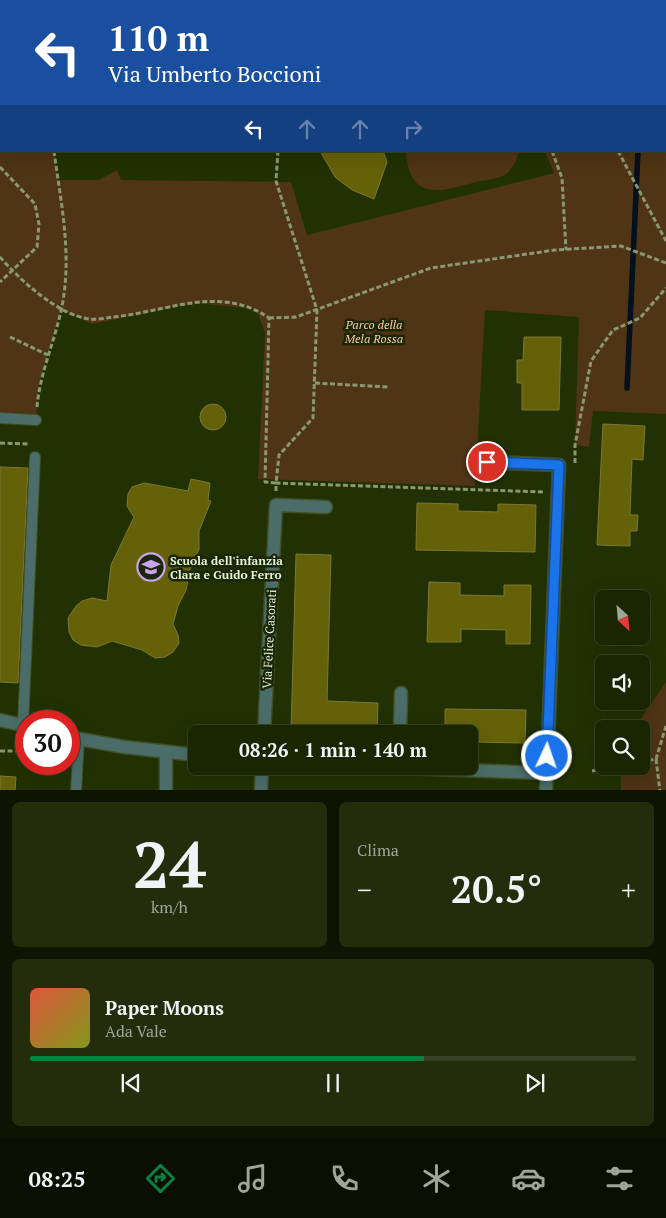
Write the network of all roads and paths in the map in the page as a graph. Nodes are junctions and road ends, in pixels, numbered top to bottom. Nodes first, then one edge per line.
1 (54, 152) edge
2 (278, 152) edge
3 (552, 152) edge
4 (619, 152) edge
5 (0, 167) edge
6 (666, 241) edge
7 (566, 250) junction
8 (0, 257) edge
9 (666, 263) edge
10 (0, 282) edge
11 (666, 288) edge
12 (62, 310) junction
13 (317, 310) junction
14 (270, 318) junction
15 (10, 337) dead end
16 (48, 355) junction
17 (314, 383) junction
18 (388, 387) dead end
19 (0, 418) edge
20 (36, 420) joint
21 (0, 443) edge
22 (575, 445) dead end
23 (35, 457) joint
24 (487, 462) dead end
25 (276, 483) junction
26 (558, 492) junction
27 (276, 504) junction
28 (326, 507) dead end
29 (400, 693) dead end
30 (26, 710) edge
31 (0, 720) edge
32 (15, 724) edge
33 (264, 725) edge
34 (400, 725) edge
35 (666, 726) edge
36 (80, 739) edge
37 (0, 750) edge
38 (15, 751) edge
39 (166, 752) junction
40 (188, 754) edge
41 (656, 759) junction
42 (650, 760) edge
43 (595, 770) edge
44 (478, 771) edge
45 (592, 771) dead end
46 (546, 773) junction
47 (75, 775) edge
48 (262, 775) edge
49 (76, 790) edge
50 (166, 790) edge
51 (261, 790) edge
52 (546, 790) edge
53 (660, 790) edge

1 - 12 path
2 - 13 path
3 - 7 path
4 - 6 path
5 - 10 path
7 - 9 path
7 - 13 path
8 - 12 path
11 - 22 path
12 - 14 path
12 - 16 path
13 - 14 path
13 - 17 path
14 - 25 path
15 - 16 path
16 - 20 path
17 - 18 path
17 - 25 path
19 - 20 lane
21 - 23 path
23 - 30 lane
24 - 26 street
25 - 26 path
25 - 27 path
26 - 46 street
27 - 28 street
27 - 33 street, Via Felice Casorati
29 - 34 street
31 - 32 street
35 - 41 path
36 - 39 street
37 - 38 path
39 - 40 street
39 - 50 street
41 - 42 path
41 - 53 path
43 - 45 path
44 - 46 street
46 - 52 street
47 - 49 lane
48 - 51 street

